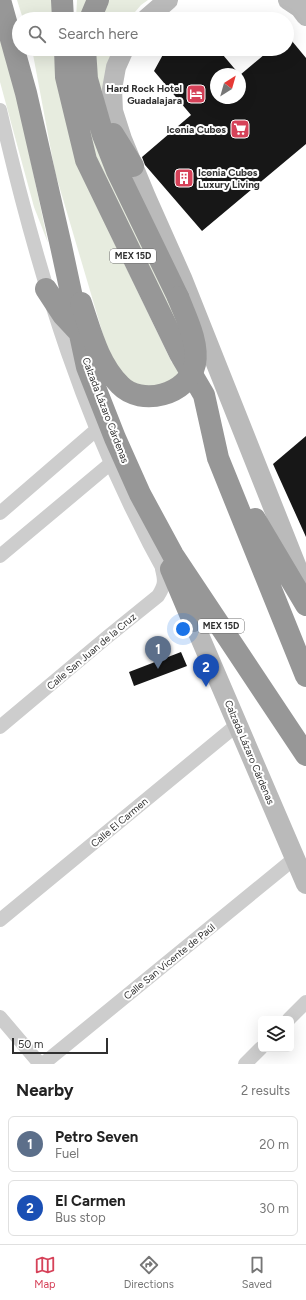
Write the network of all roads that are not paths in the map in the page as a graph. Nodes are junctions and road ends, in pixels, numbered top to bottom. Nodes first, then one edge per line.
1 (0, 0) edge
2 (62, 0) edge
3 (98, 0) edge
4 (168, 0) edge
5 (63, 12) edge
6 (93, 12) edge
7 (154, 12) edge
8 (12, 43) edge
9 (16, 56) edge
10 (65, 56) edge
11 (85, 56) edge
12 (121, 56) edge
13 (87, 79) junction
14 (0, 110) edge
15 (133, 166) junction
16 (146, 197) junction
17 (62, 246) junction
18 (46, 289) junction
19 (178, 297) junction
20 (80, 334) junction
21 (96, 430) junction
22 (218, 458) junction
23 (111, 463) junction
24 (140, 494) junction
25 (0, 513) edge
26 (0, 556) edge
27 (161, 565) junction
28 (306, 590) edge
29 (306, 606) edge
30 (192, 621) junction
31 (306, 676) edge
32 (238, 724) junction
33 (0, 727) edge
34 (306, 755) edge
35 (295, 858) junction
36 (306, 884) edge
37 (0, 920) edge
38 (306, 1002) edge
39 (292, 1016) edge
40 (0, 1017) edge
41 (258, 1051) edge
42 (40, 1064) edge
43 (43, 1064) edge
44 (245, 1064) edge

1 - 8 highway, Calzada Lázaro Cárdenas / MEX 15D
2 - 5 highway
3 - 6 highway
4 - 7 street
9 - 17 highway, Calzada Lázaro Cárdenas / MEX 15D
10 - 22 highway, MEX 15D
11 - 13 highway
12 - 15 street
13 - 15 highway
13 - 19 highway
14 - 18 street
15 - 16 street
16 - 19 highway
16 - 28 street
17 - 19 highway, bridge
17 - 20 highway, Calzada Lázaro Cárdenas / MEX 15D
18 - 20 highway
18 - 21 street
20 - 24 highway, Calzada Lázaro Cárdenas / MEX 15D
21 - 23 street
21 - 25 street
22 - 29 highway
22 - 31 highway, MEX 15D
23 - 26 street
23 - 27 street
24 - 30 highway
24 - 34 highway, Calzada Lázaro Cárdenas / MEX 15D
27 - 30 street
27 - 33 street, Calle San Juan de la Cruz
30 - 32 street, Calzada Lázaro Cárdenas
32 - 35 street, Calzada Lázaro Cárdenas
32 - 37 street, Calle El Carmen
35 - 36 street, Calzada Lázaro Cárdenas
35 - 43 street, Calle San Vicente de Paúl
38 - 39 street
40 - 42 street
41 - 44 street

